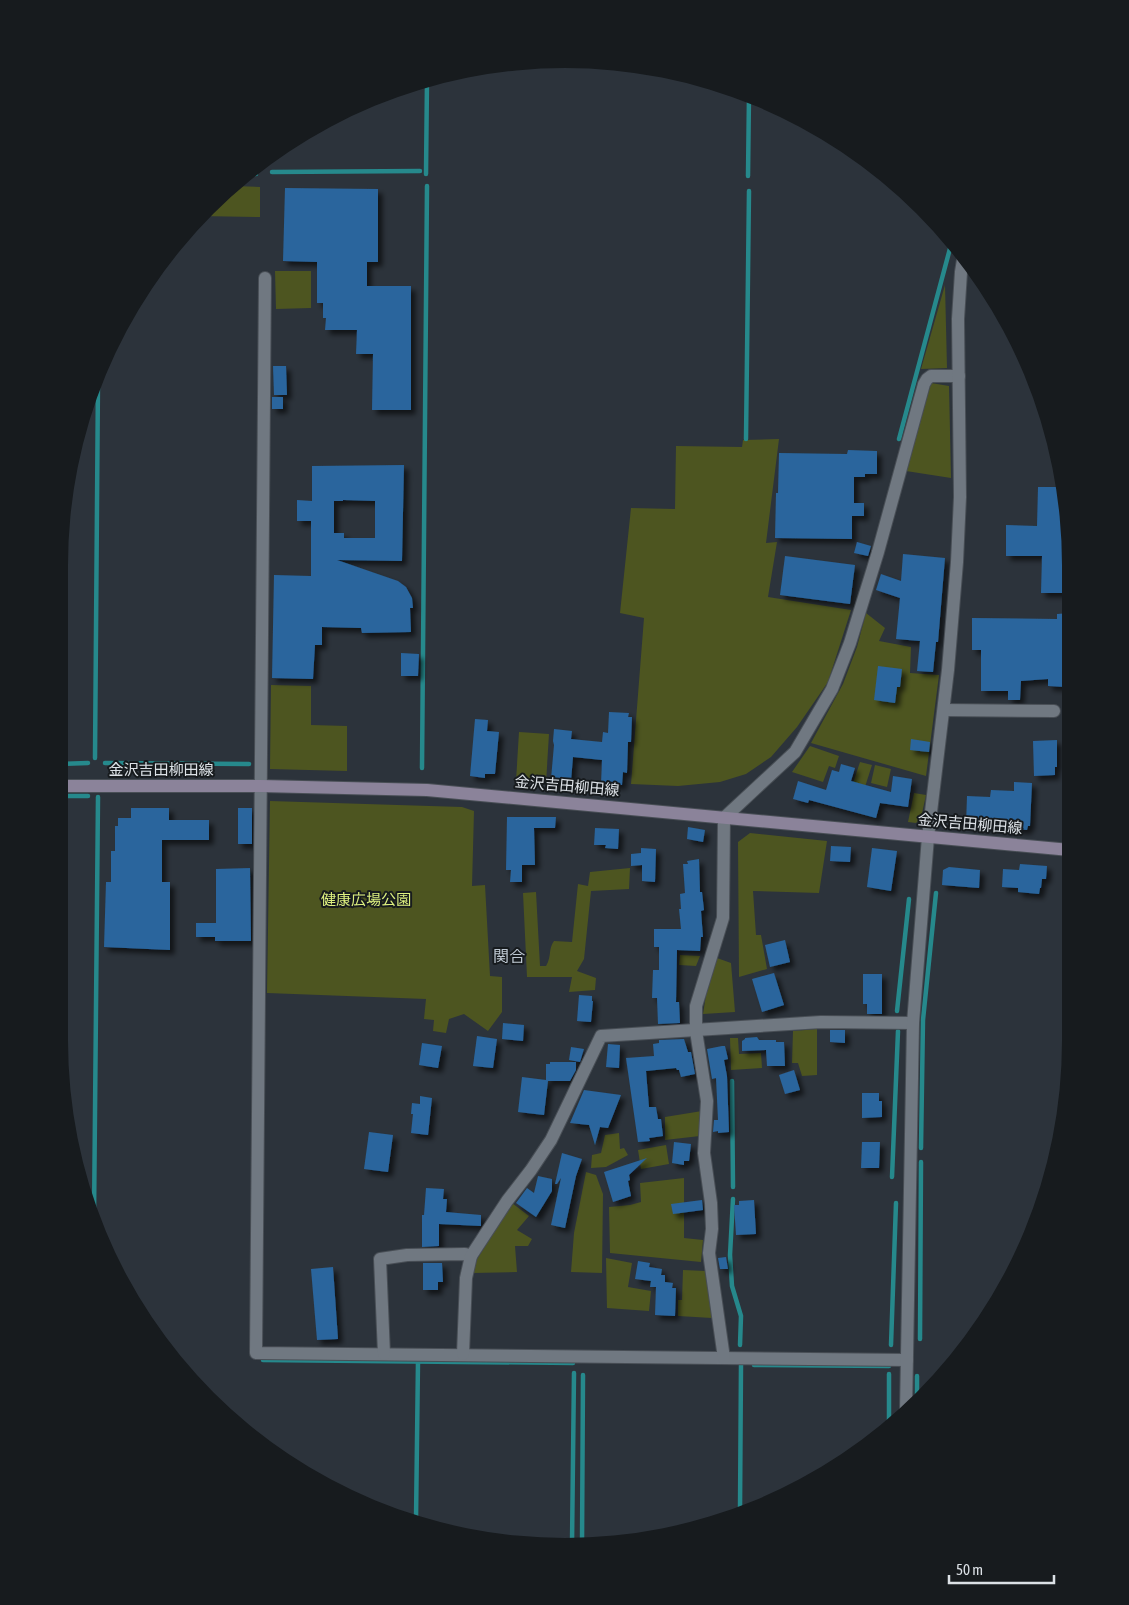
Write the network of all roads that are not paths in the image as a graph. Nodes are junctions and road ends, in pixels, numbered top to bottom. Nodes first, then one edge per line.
1 (961, 265) edge
2 (265, 278) dead end
3 (959, 376) junction
4 (944, 710) junction
5 (1054, 711) dead end
6 (68, 786) edge
7 (261, 786) junction
8 (724, 818) junction
9 (928, 837) junction
10 (1062, 849) edge
11 (913, 1023) junction
12 (696, 1031) junction
13 (471, 1256) junction
14 (384, 1354) junction
15 (463, 1354) junction
16 (724, 1358) junction
17 (907, 1360) junction
18 (906, 1401) edge

1 - 3 street
2 - 7 street
3 - 4 street
3 - 8 street
4 - 5 street
4 - 9 street
6 - 7 main road, 金沢吉田柳田線
7 - 8 main road, 金沢吉田柳田線
7 - 14 street
8 - 9 main road, 金沢吉田柳田線
8 - 12 street
9 - 10 main road, 金沢吉田柳田線
9 - 11 street
11 - 12 street
11 - 17 street
12 - 13 street
12 - 16 street
13 - 14 street
13 - 15 street
14 - 15 street
15 - 16 street
16 - 17 street
17 - 18 street

